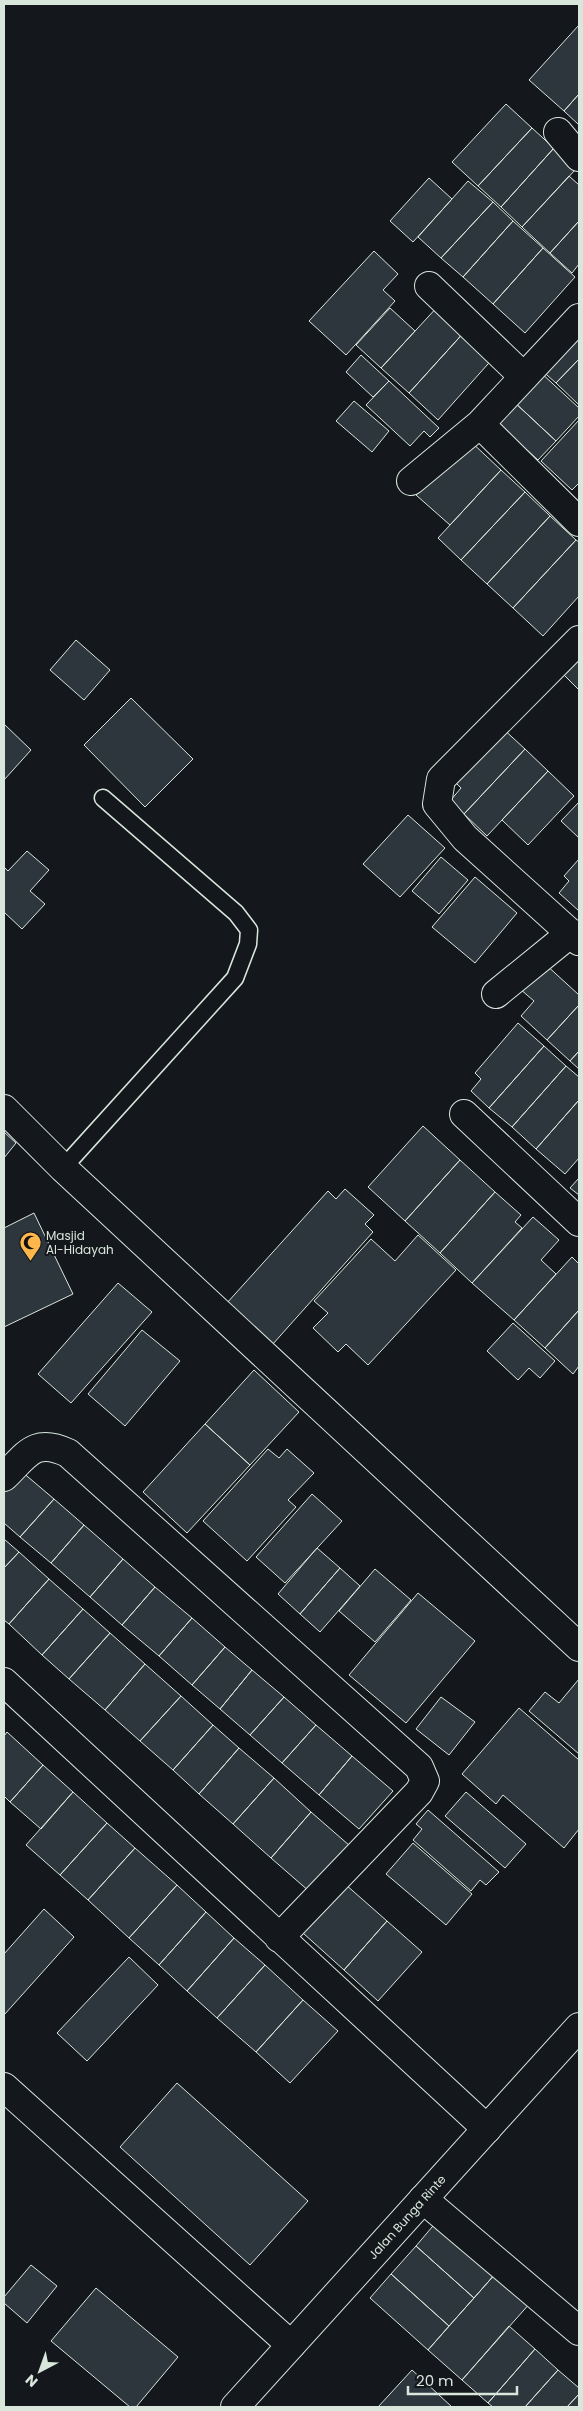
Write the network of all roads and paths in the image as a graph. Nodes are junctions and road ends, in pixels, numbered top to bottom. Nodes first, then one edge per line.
1 (558, 132) dead end
2 (579, 157) edge
3 (429, 286) dead end
4 (579, 318) edge
5 (524, 377) junction
6 (480, 424) junction
7 (411, 481) dead end
8 (579, 522) edge
9 (579, 640) edge
10 (103, 798) dead end
11 (575, 937) edge
12 (496, 994) dead end
13 (4, 1109) edge
14 (464, 1114) dead end
15 (63, 1168) junction
16 (579, 1222) edge
17 (4, 1477) edge
18 (579, 1648) edge
19 (4, 1682) edge
20 (279, 1938) junction
21 (579, 2027) edge
22 (4, 2087) edge
23 (487, 2129) junction
24 (423, 2199) junction
25 (579, 2331) edge
26 (291, 2345) junction
27 (235, 2407) edge

1 - 2 street
3 - 5 street
4 - 5 street
5 - 6 street
6 - 7 street
6 - 8 street
9 - 11 street
10 - 15 lane
11 - 12 street
13 - 15 street
14 - 16 street
15 - 18 street
17 - 20 street
19 - 20 street
20 - 23 street
21 - 23 street, Jalan Bunga Rinte
22 - 26 street
23 - 24 street, Jalan Bunga Rinte
24 - 25 street
24 - 26 street, Jalan Bunga Rinte
26 - 27 street, Jalan Bunga Rinte

